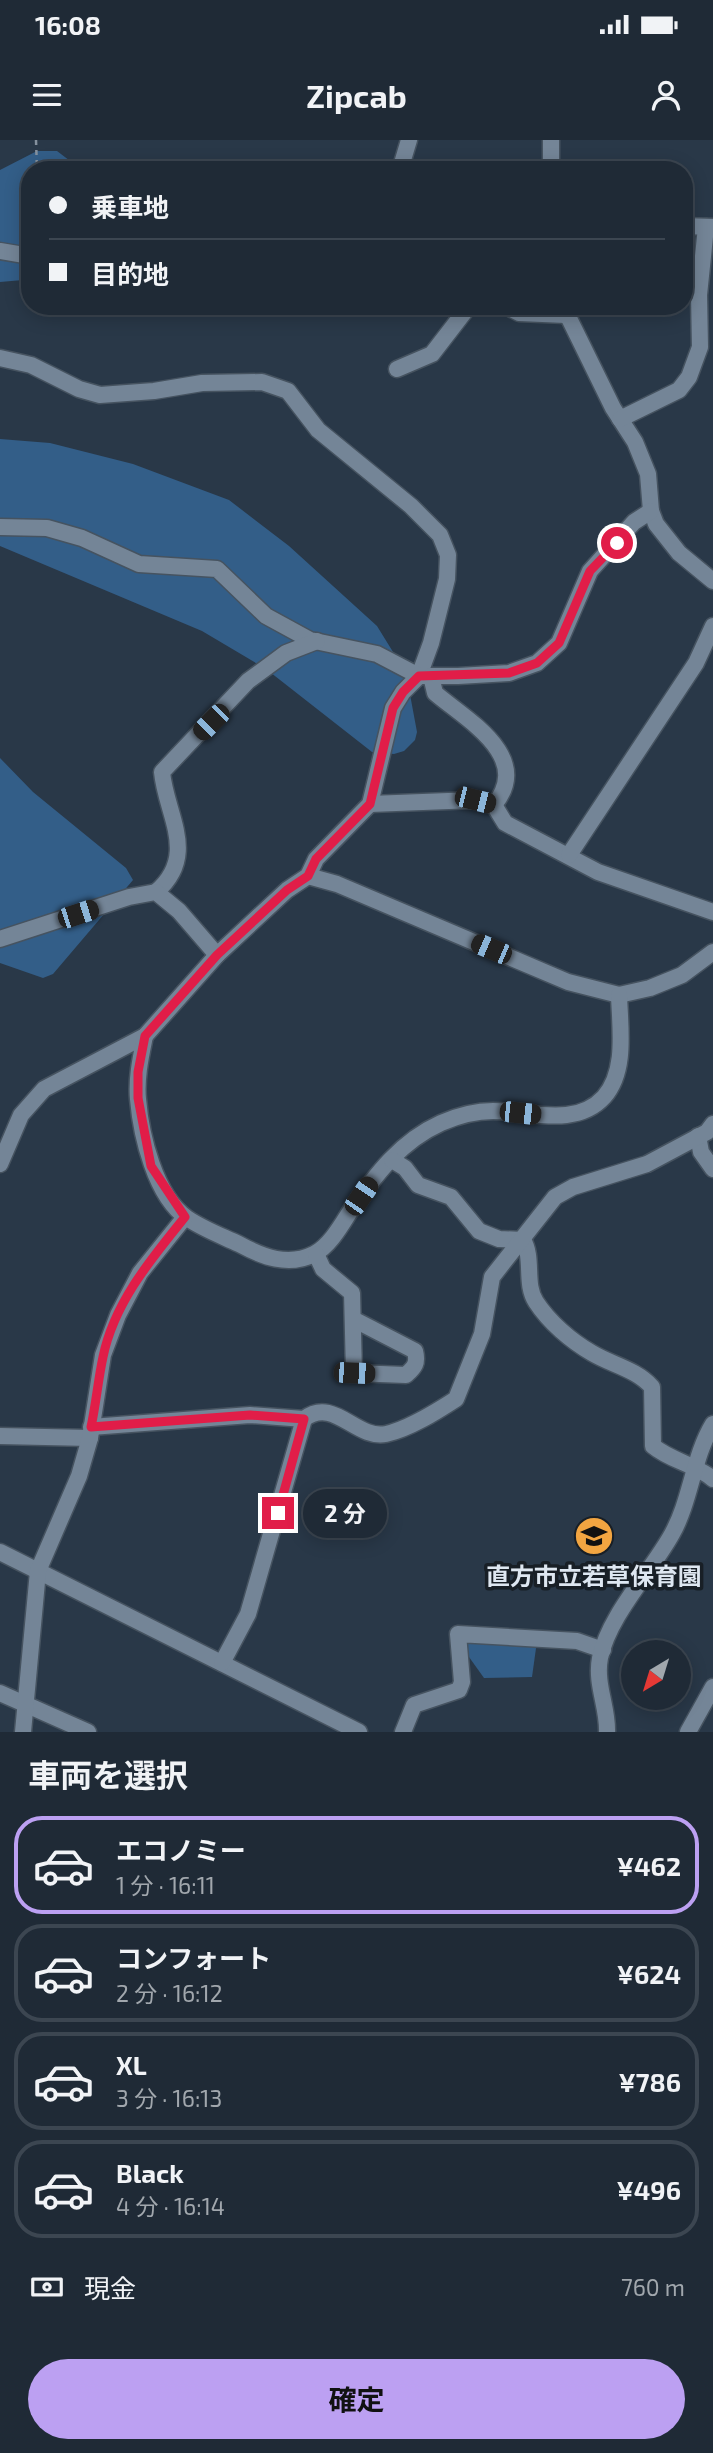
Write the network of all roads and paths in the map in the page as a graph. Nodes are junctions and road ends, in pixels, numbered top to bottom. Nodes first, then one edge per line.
1 (36, 140) edge
2 (409, 140) edge
3 (551, 140) edge
4 (37, 161) edge
5 (403, 161) edge
6 (551, 161) edge
7 (710, 227) edge
8 (0, 251) edge
9 (21, 254) edge
10 (462, 315) edge
11 (566, 315) edge
12 (0, 358) edge
13 (397, 369) dead end
14 (620, 419) junction
15 (651, 511) junction
16 (0, 527) edge
17 (711, 574) edge
18 (713, 626) edge
19 (317, 641) junction
20 (425, 676) junction
21 (370, 804) junction
22 (494, 805) junction
23 (569, 855) junction
24 (308, 876) junction
25 (156, 892) junction
26 (713, 912) edge
27 (0, 939) edge
28 (713, 952) edge
29 (217, 955) junction
30 (619, 995) junction
31 (145, 1036) junction
32 (713, 1124) edge
33 (698, 1136) junction
34 (392, 1160) junction
35 (0, 1164) edge
36 (713, 1169) edge
37 (185, 1217) junction
38 (523, 1240) junction
39 (316, 1254) junction
40 (353, 1319) junction
41 (304, 1419) junction
42 (713, 1423) edge
43 (91, 1433) junction
44 (0, 1436) edge
45 (696, 1468) junction
46 (713, 1479) edge
47 (0, 1552) edge
48 (38, 1571) junction
49 (603, 1650) junction
50 (222, 1663) junction
51 (713, 1687) edge
52 (0, 1693) edge
53 (27, 1705) junction
54 (23, 1732) edge
55 (88, 1732) edge
56 (359, 1732) edge
57 (403, 1732) edge
58 (607, 1732) edge
59 (688, 1732) edge

1 - 4 path
2 - 5 street
3 - 6 street
7 - 14 street
8 - 9 street
10 - 13 street
11 - 14 street
12 - 20 street
14 - 15 street
15 - 17 street
15 - 20 street
16 - 19 street
18 - 23 street
19 - 20 street
19 - 25 street
20 - 21 street
20 - 22 street
21 - 22 street
21 - 24 street
22 - 23 street
23 - 26 street
24 - 29 street
24 - 30 street
25 - 27 street
25 - 29 street
28 - 30 street
29 - 31 street
30 - 34 street
31 - 35 street
31 - 37 street
32 - 33 street
33 - 36 street
33 - 38 street
34 - 38 street
34 - 39 street
37 - 39 street
37 - 43 street
38 - 41 street
38 - 45 street
39 - 40 street
40 - 40 street
41 - 43 street
41 - 50 street
42 - 45 street
43 - 44 street
43 - 48 street
45 - 46 street
45 - 49 street
47 - 48 street
48 - 50 street
48 - 53 street
49 - 57 street
49 - 58 street
50 - 56 street
51 - 59 street
52 - 53 street
53 - 54 street
53 - 55 street

